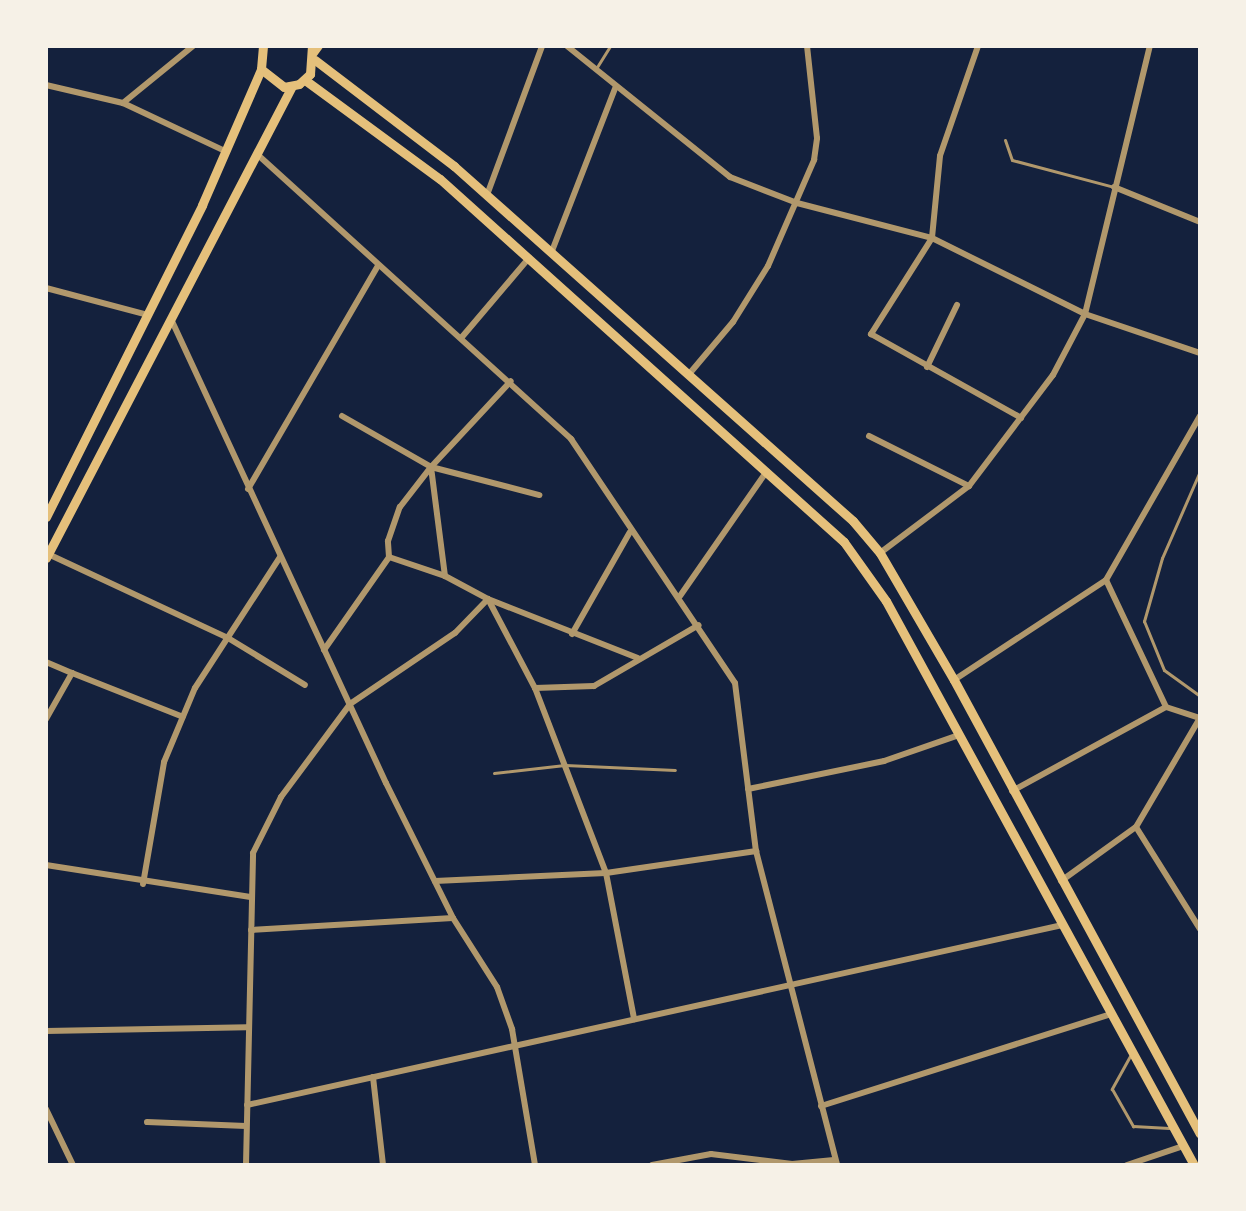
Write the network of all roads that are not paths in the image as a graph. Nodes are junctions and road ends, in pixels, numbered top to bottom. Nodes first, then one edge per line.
1 (193, 46) edge
2 (542, 46) edge
3 (567, 46) edge
4 (610, 46) edge
5 (807, 46) edge
6 (978, 46) edge
7 (1150, 46) edge
8 (261, 47) edge
9 (315, 51) edge
10 (261, 69) junction
11 (595, 70) junction
12 (305, 80) junction
13 (46, 85) edge
14 (292, 86) junction
15 (616, 86) junction
16 (123, 103) junction
17 (1005, 140) dead end
18 (225, 151) junction
19 (258, 155) junction
20 (1114, 187) junction
21 (487, 195) junction
22 (797, 203) junction
23 (1200, 222) edge
24 (932, 238) junction
25 (552, 251) junction
26 (529, 258) junction
27 (378, 266) junction
28 (46, 288) edge
29 (957, 305) dead end
30 (1085, 314) junction
31 (148, 315) junction
32 (171, 319) junction
33 (462, 337) junction
34 (1200, 353) edge
35 (927, 367) junction
36 (690, 373) junction
37 (511, 381) junction
38 (342, 416) dead end
39 (1200, 416) edge
40 (1021, 418) junction
41 (869, 436) dead end
42 (431, 467) junction
43 (769, 469) junction
44 (1200, 471) edge
45 (969, 486) junction
46 (248, 489) junction
47 (539, 495) dead end
48 (46, 517) edge
49 (630, 532) junction
50 (880, 553) junction
51 (47, 556) edge
52 (280, 557) junction
53 (389, 557) junction
54 (445, 576) junction
55 (1106, 580) junction
56 (680, 596) junction
57 (488, 599) junction
58 (699, 625) junction
59 (572, 634) junction
60 (228, 638) junction
61 (324, 650) junction
62 (638, 658) junction
63 (46, 662) edge
64 (72, 673) junction
65 (954, 680) junction
66 (305, 685) dead end
67 (535, 688) junction
68 (1200, 696) edge
69 (350, 704) junction
70 (1166, 707) junction
71 (183, 717) junction
72 (1200, 718) edge
73 (46, 719) edge
74 (959, 735) junction
75 (565, 765) junction
76 (675, 770) dead end
77 (494, 773) dead end
78 (748, 789) junction
79 (1012, 791) junction
80 (1136, 827) junction
81 (756, 851) junction
82 (46, 865) edge
83 (606, 873) junction
84 (435, 881) junction
85 (1060, 882) junction
86 (143, 884) junction
87 (251, 897) junction
88 (453, 918) junction
89 (1062, 925) junction
90 (1200, 929) edge
91 (251, 930) junction
92 (788, 984) junction
93 (1111, 1014) junction
94 (634, 1019) junction
95 (247, 1027) junction
96 (46, 1031) edge
97 (515, 1046) junction
98 (1132, 1053) junction
99 (373, 1077) junction
100 (247, 1105) junction
101 (821, 1106) junction
102 (46, 1109) edge
103 (147, 1122) dead end
104 (246, 1126) junction
105 (1173, 1128) junction
106 (1200, 1134) edge
107 (1183, 1146) junction
108 (684, 1161) edge
109 (836, 1162) edge
110 (73, 1165) edge
111 (246, 1165) edge
112 (383, 1165) edge
113 (535, 1165) edge
114 (652, 1165) edge
115 (1127, 1165) edge
116 (1194, 1165) edge

1 - 16 street
2 - 21 street
3 - 11 street
4 - 11 lane
5 - 22 street
6 - 24 street
7 - 20 street
8 - 10 main road
9 - 12 main road
9 - 21 main road
10 - 14 main road
10 - 18 main road
11 - 15 street
12 - 14 main road
12 - 26 main road
13 - 16 street
14 - 19 main road
15 - 22 street
15 - 25 street
16 - 18 street
17 - 20 lane
18 - 31 main road
19 - 27 street
19 - 32 main road
20 - 23 street
20 - 30 street
21 - 25 main road
22 - 24 street
22 - 36 street
24 - 30 street
24 - 35 street
25 - 36 main road
26 - 33 street
26 - 43 main road
27 - 33 street
27 - 46 street
28 - 31 street
29 - 35 street
30 - 34 street
30 - 40 street
31 - 48 main road
32 - 46 street
32 - 51 main road
33 - 37 street
35 - 40 street
36 - 50 main road
37 - 42 street
37 - 49 street
38 - 42 street
39 - 55 street
40 - 45 street
41 - 45 street
42 - 47 street
42 - 53 street
42 - 54 street
43 - 56 street
43 - 74 main road
44 - 68 lane
45 - 50 street
46 - 52 street
49 - 56 street
49 - 59 street
50 - 65 main road
51 - 60 street
52 - 60 street
52 - 61 street
53 - 54 street
53 - 61 street
54 - 57 street
55 - 65 street
55 - 70 street
56 - 58 street
57 - 59 street
57 - 67 street
57 - 69 street
58 - 62 street
58 - 78 street
59 - 62 street
60 - 66 street
60 - 71 street
61 - 69 street
62 - 67 street
63 - 64 street
64 - 71 street
64 - 73 street
65 - 79 main road
67 - 75 street
69 - 84 street
69 - 87 street
70 - 72 street
70 - 79 street
71 - 86 street
72 - 80 street
74 - 78 street
74 - 89 main road
75 - 76 lane
75 - 77 lane
75 - 83 street
78 - 81 street
79 - 85 main road
80 - 85 street
80 - 90 street
81 - 83 street
81 - 92 street
82 - 86 street
83 - 84 street
83 - 94 street
84 - 88 street
85 - 106 main road
86 - 87 street
87 - 91 street
88 - 91 street
88 - 97 street
89 - 92 street
89 - 93 main road
91 - 95 street
92 - 94 street
92 - 101 street
93 - 98 main road
93 - 101 street
94 - 97 street
95 - 96 street
95 - 100 street
97 - 99 street
97 - 113 street
98 - 105 main road
98 - 105 lane
99 - 100 street
99 - 112 street
100 - 104 street
101 - 109 street
102 - 110 street
103 - 104 street
104 - 111 street
105 - 107 main road
107 - 115 street
107 - 116 main road
108 - 109 street
108 - 114 street

